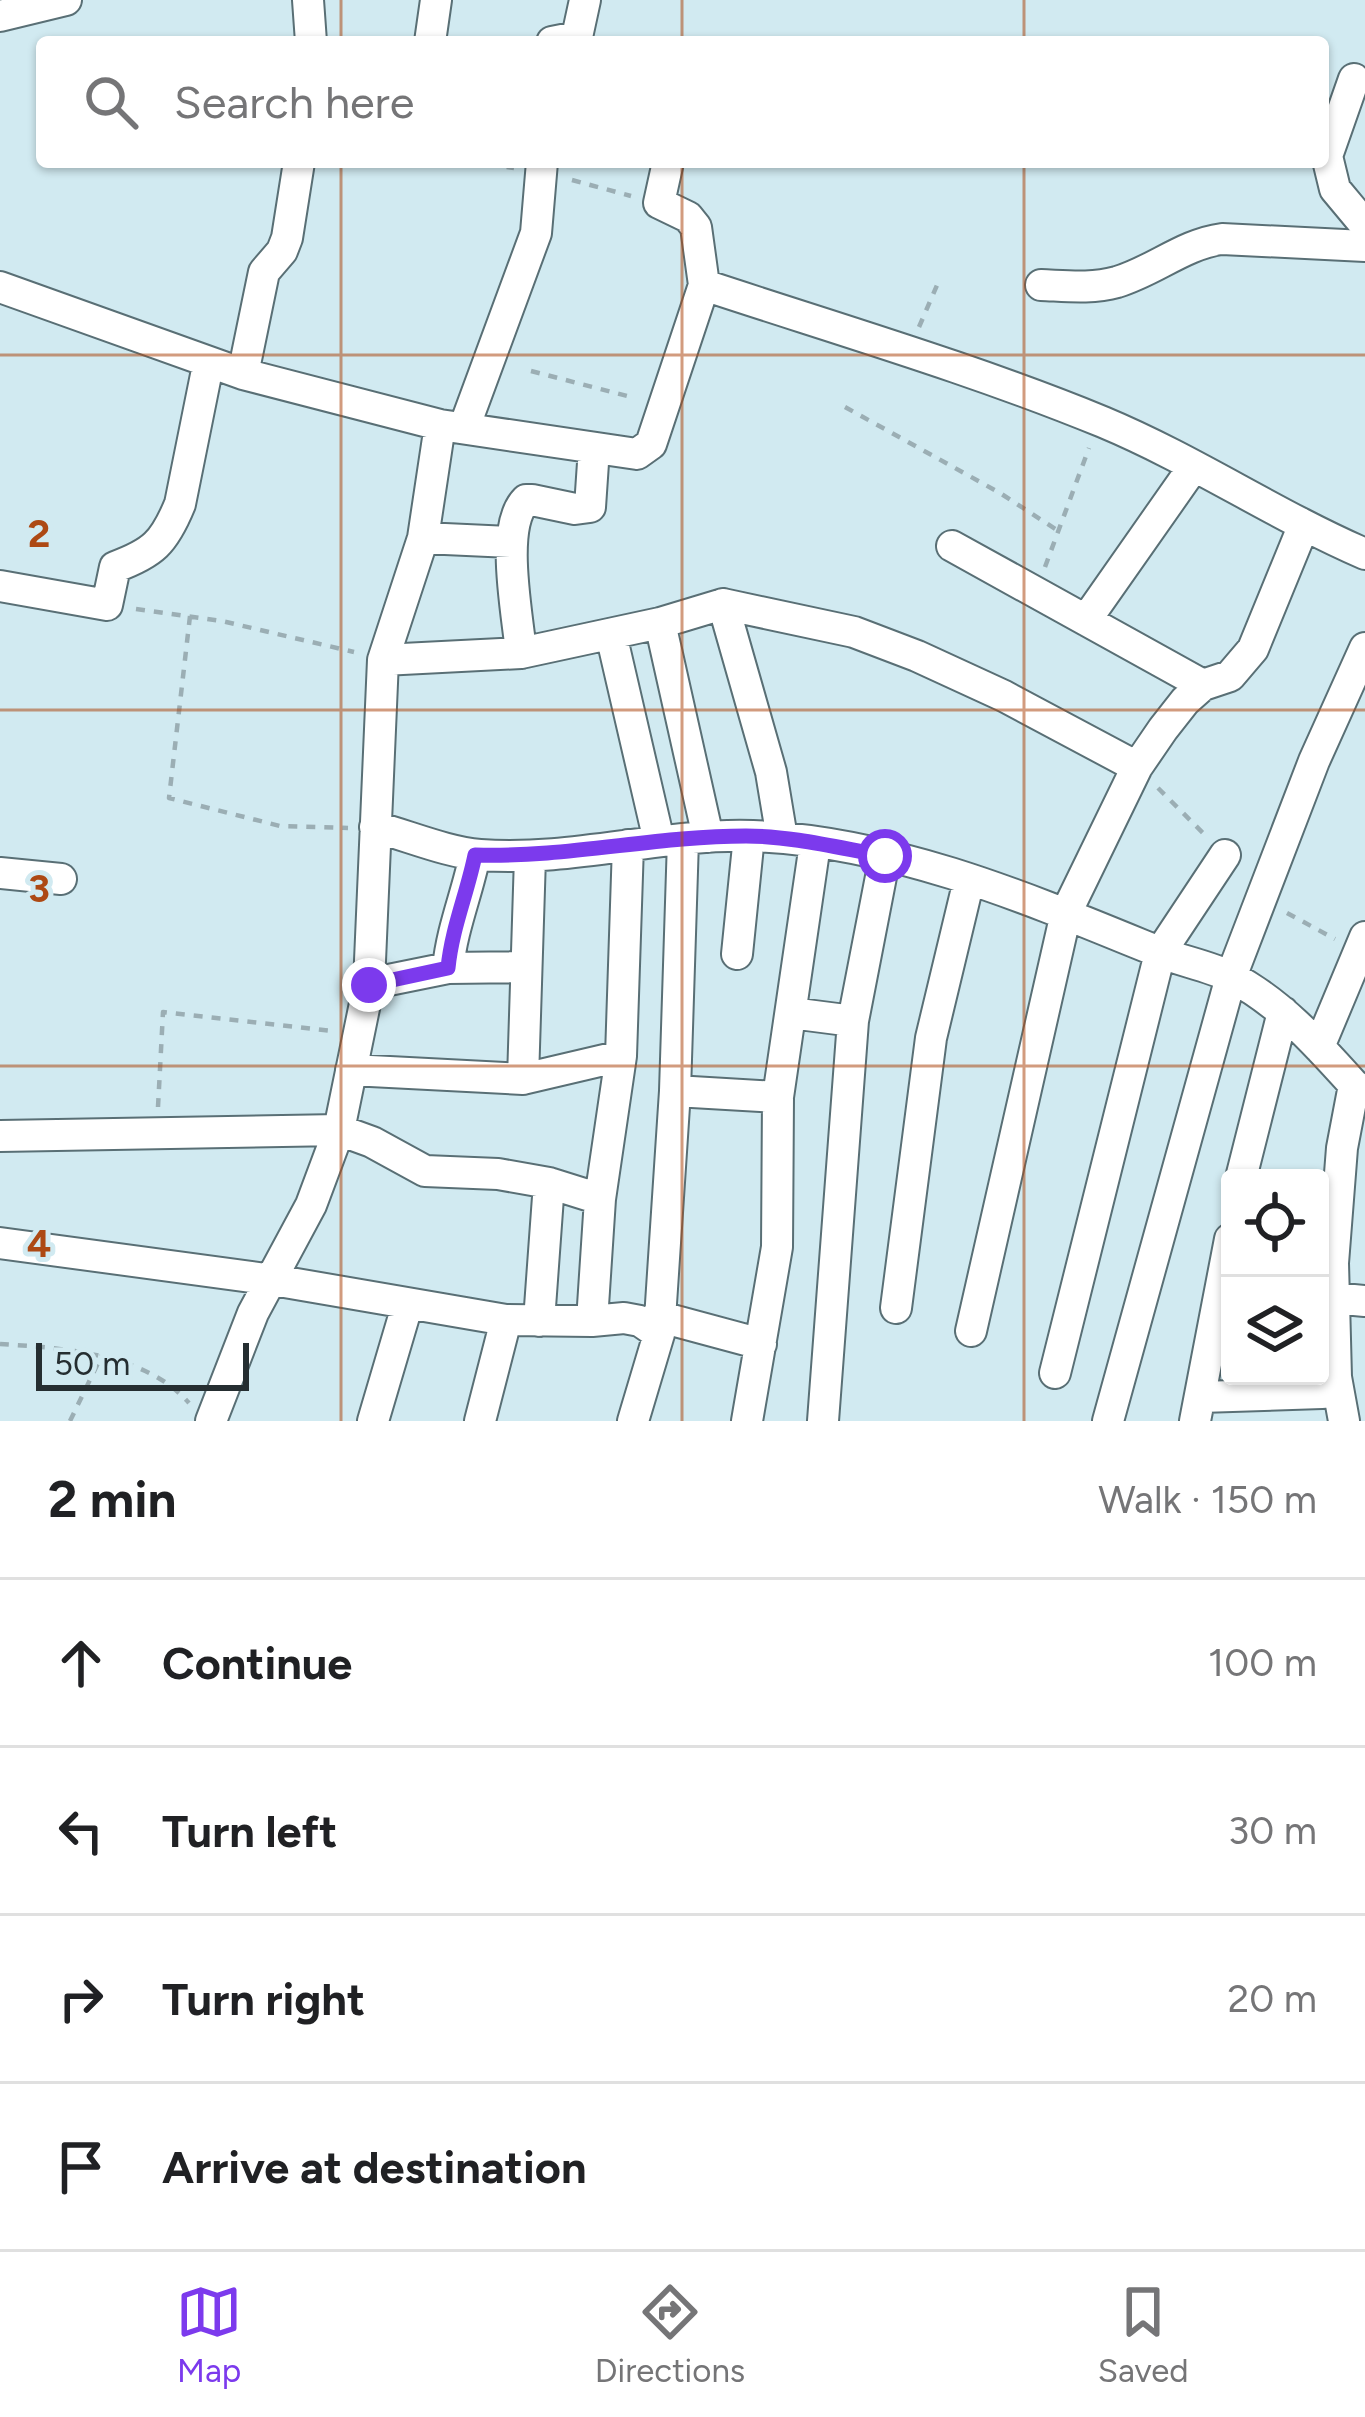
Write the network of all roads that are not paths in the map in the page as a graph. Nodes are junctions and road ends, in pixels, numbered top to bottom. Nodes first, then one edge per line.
1 (66, 0) edge
2 (308, 0) edge
3 (436, 0) edge
4 (585, 0) edge
5 (0, 16) edge
6 (311, 36) edge
7 (431, 36) edge
8 (577, 36) edge
9 (1354, 79) dead end
10 (1329, 150) edge
11 (1329, 164) edge
12 (298, 168) edge
13 (541, 168) edge
14 (667, 168) edge
15 (1365, 225) edge
16 (1365, 246) edge
17 (704, 285) junction
18 (1041, 285) dead end
19 (0, 287) edge
20 (208, 365) junction
21 (243, 374) junction
22 (452, 426) junction
23 (594, 448) junction
24 (1194, 466) junction
25 (1303, 527) junction
26 (423, 538) junction
27 (511, 542) junction
28 (952, 546) dead end
29 (1365, 554) edge
30 (0, 586) edge
31 (723, 604) junction
32 (1086, 620) junction
33 (660, 622) junction
34 (611, 634) junction
35 (1365, 648) edge
36 (521, 653) junction
37 (383, 660) junction
38 (1203, 685) junction
39 (1137, 767) junction
40 (375, 827) junction
41 (748, 836) junction
42 (782, 838) junction
43 (670, 841) junction
44 (815, 844) junction
45 (475, 855) junction
46 (1225, 855) road end
47 (885, 856) junction
48 (530, 857) junction
49 (0, 873) edge
50 (61, 879) dead end
51 (969, 880) junction
52 (1066, 913) junction
53 (1362, 945) edge
54 (1160, 953) junction
55 (737, 954) dead end
56 (526, 967) junction
57 (448, 968) junction
58 (1231, 977) junction
59 (369, 985) junction
60 (1283, 1012) junction
61 (791, 1013) junction
62 (853, 1021) junction
63 (1319, 1047) junction
64 (620, 1056) junction
65 (351, 1070) junction
66 (523, 1079) junction
67 (1359, 1089) edge
68 (675, 1091) junction
69 (778, 1096) junction
70 (339, 1130) junction
71 (0, 1136) edge
72 (1243, 1169) edge
73 (549, 1183) junction
74 (600, 1199) junction
75 (0, 1243) edge
76 (1223, 1277) edge
77 (273, 1280) junction
78 (1333, 1298) junction
79 (1365, 1300) edge
80 (407, 1306) junction
81 (896, 1308) dead end
82 (506, 1320) junction
83 (539, 1322) junction
84 (592, 1322) junction
85 (658, 1325) junction
86 (971, 1331) dead end
87 (761, 1345) junction
88 (1055, 1373) dead end
89 (1336, 1378) junction
90 (1198, 1409) edge
91 (200, 1412) edge
92 (373, 1421) edge
93 (480, 1421) edge
94 (633, 1421) edge
95 (747, 1421) edge
96 (823, 1421) edge
97 (1108, 1421) edge
98 (1344, 1421) edge

1 - 5 street
2 - 6 street
3 - 7 street
4 - 8 street
9 - 10 street
11 - 15 street
12 - 21 street
13 - 22 street
14 - 17 street
16 - 18 street
17 - 23 street
17 - 24 street
19 - 20 street
20 - 21 street
20 - 30 street
21 - 22 street
22 - 23 street
22 - 26 street
23 - 27 street
24 - 25 street
24 - 32 street
25 - 29 street
25 - 38 street
26 - 27 street
26 - 37 street
27 - 36 street
28 - 32 street
31 - 33 street
31 - 39 street
31 - 42 street
32 - 38 street
33 - 34 street
33 - 43 street
34 - 36 street
34 - 43 street
35 - 58 street
36 - 37 street
37 - 40 street
38 - 39 street
39 - 52 street
40 - 45 street
40 - 59 street
41 - 42 street
41 - 43 street
41 - 55 street
42 - 44 street
43 - 48 street
43 - 64 street
43 - 68 street
44 - 47 street
44 - 61 street
45 - 48 street
45 - 57 street
46 - 54 street
47 - 51 street
47 - 62 street
48 - 56 street
49 - 50 street
51 - 52 street
51 - 81 street
52 - 54 street
52 - 86 street
53 - 63 street
54 - 58 street
54 - 88 street
56 - 57 street
56 - 66 street
57 - 59 street
58 - 60 street
58 - 97 street
59 - 65 street
60 - 63 street
60 - 72 street
61 - 62 street
61 - 69 street
62 - 96 street
63 - 67 street
64 - 66 street
64 - 74 street
65 - 66 street
65 - 70 street
67 - 78 street
68 - 69 street
68 - 85 street
69 - 87 street
70 - 71 street
70 - 73 street
70 - 77 street
73 - 74 street
73 - 83 street
74 - 84 street
75 - 77 street
76 - 90 street
77 - 80 street
77 - 91 street
78 - 79 street
78 - 89 street
80 - 82 street
80 - 92 street
82 - 83 street
82 - 93 street
83 - 84 street
84 - 85 street
85 - 87 street
85 - 94 street
87 - 95 street
89 - 90 street
89 - 98 street

